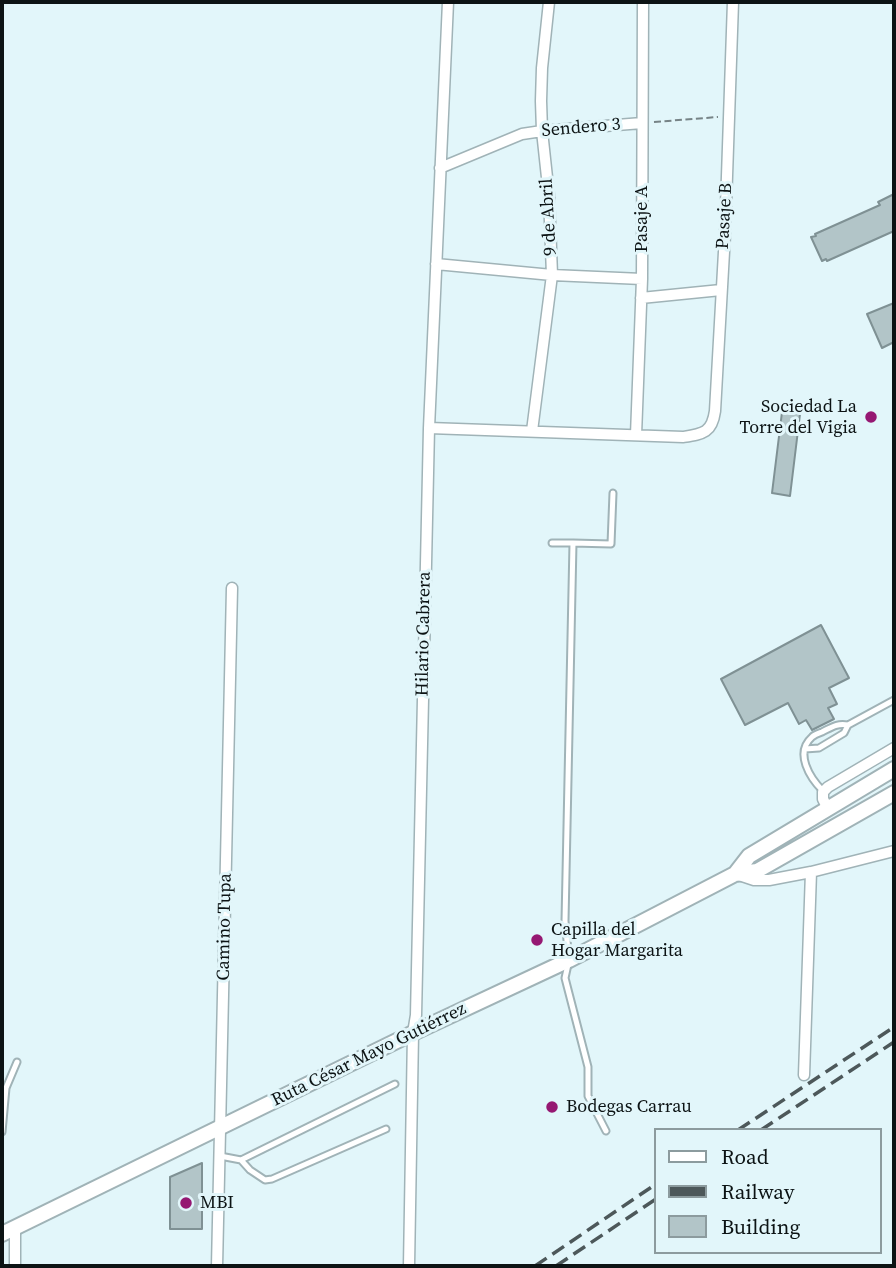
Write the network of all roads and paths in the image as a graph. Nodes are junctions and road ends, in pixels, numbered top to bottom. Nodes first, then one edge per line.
1 (447, 2) edge
2 (549, 2) edge
3 (643, 2) edge
4 (733, 2) edge
5 (729, 117) junction
6 (642, 123) junction
7 (542, 131) junction
8 (440, 168) junction
9 (436, 264) junction
10 (552, 275) junction
11 (642, 279) junction
12 (721, 290) junction
13 (641, 298) junction
14 (429, 428) junction
15 (532, 432) junction
16 (636, 435) junction
17 (613, 493) dead end
18 (552, 543) dead end
19 (573, 543) junction
20 (232, 588) dead end
21 (894, 700) edge
22 (848, 725) junction
23 (894, 748) edge
24 (805, 749) junction
25 (894, 769) edge
26 (823, 792) junction
27 (894, 793) edge
28 (828, 808) junction
29 (894, 851) edge
30 (811, 872) junction
31 (735, 874) junction
32 (569, 960) junction
33 (413, 1033) junction
34 (17, 1062) dead end
35 (804, 1075) dead end
36 (395, 1084) dead end
37 (220, 1127) junction
38 (386, 1129) dead end
39 (2, 1132) edge
40 (606, 1132) dead end
41 (220, 1156) junction
42 (241, 1160) junction
43 (6, 1230) edge
44 (15, 1266) edge
45 (217, 1266) edge
46 (409, 1266) edge

1 - 8 street, Hilario Cabrera
2 - 7 street, 9 de Abril
3 - 6 street, Pasaje A
4 - 5 street, Pasaje B
5 - 6 path, Sendero 3
5 - 12 street, Pasaje B
6 - 7 street, Sendero 3
6 - 11 street, Pasaje A
7 - 8 street, Sendero 3
7 - 10 street, 9 de Abril
8 - 9 street, Hilario Cabrera
9 - 10 street
9 - 14 street, Hilario Cabrera
10 - 11 street
10 - 15 street, 9 de Abril
11 - 13 street, Pasaje A
12 - 13 street
12 - 16 street, Pasaje B
13 - 16 street, Pasaje A
14 - 15 street
14 - 33 street, Hilario Cabrera
15 - 16 street
17 - 19 lane
18 - 19 lane
19 - 32 lane
20 - 37 street, Camino Tupa
21 - 22 lane
22 - 24 lane
22 - 24 lane
23 - 26 street
24 - 26 lane
25 - 28 main road, Ruta César Mayo Gutiérrez
26 - 28 street
27 - 31 main road, Ruta César Mayo Gutiérrez
28 - 31 main road, Ruta César Mayo Gutiérrez
29 - 30 street
30 - 31 street
30 - 35 street
31 - 32 main road, Ruta César Mayo Gutiérrez
32 - 33 main road, Ruta César Mayo Gutiérrez
32 - 40 lane
33 - 37 main road, Ruta César Mayo Gutiérrez
33 - 46 street, Hilario Cabrera
34 - 39 lane
36 - 42 lane
37 - 41 street, Camino Tupa
37 - 43 main road, Ruta César Mayo Gutiérrez
38 - 42 lane
41 - 42 lane
41 - 45 street, Camino Tupa
43 - 44 street

